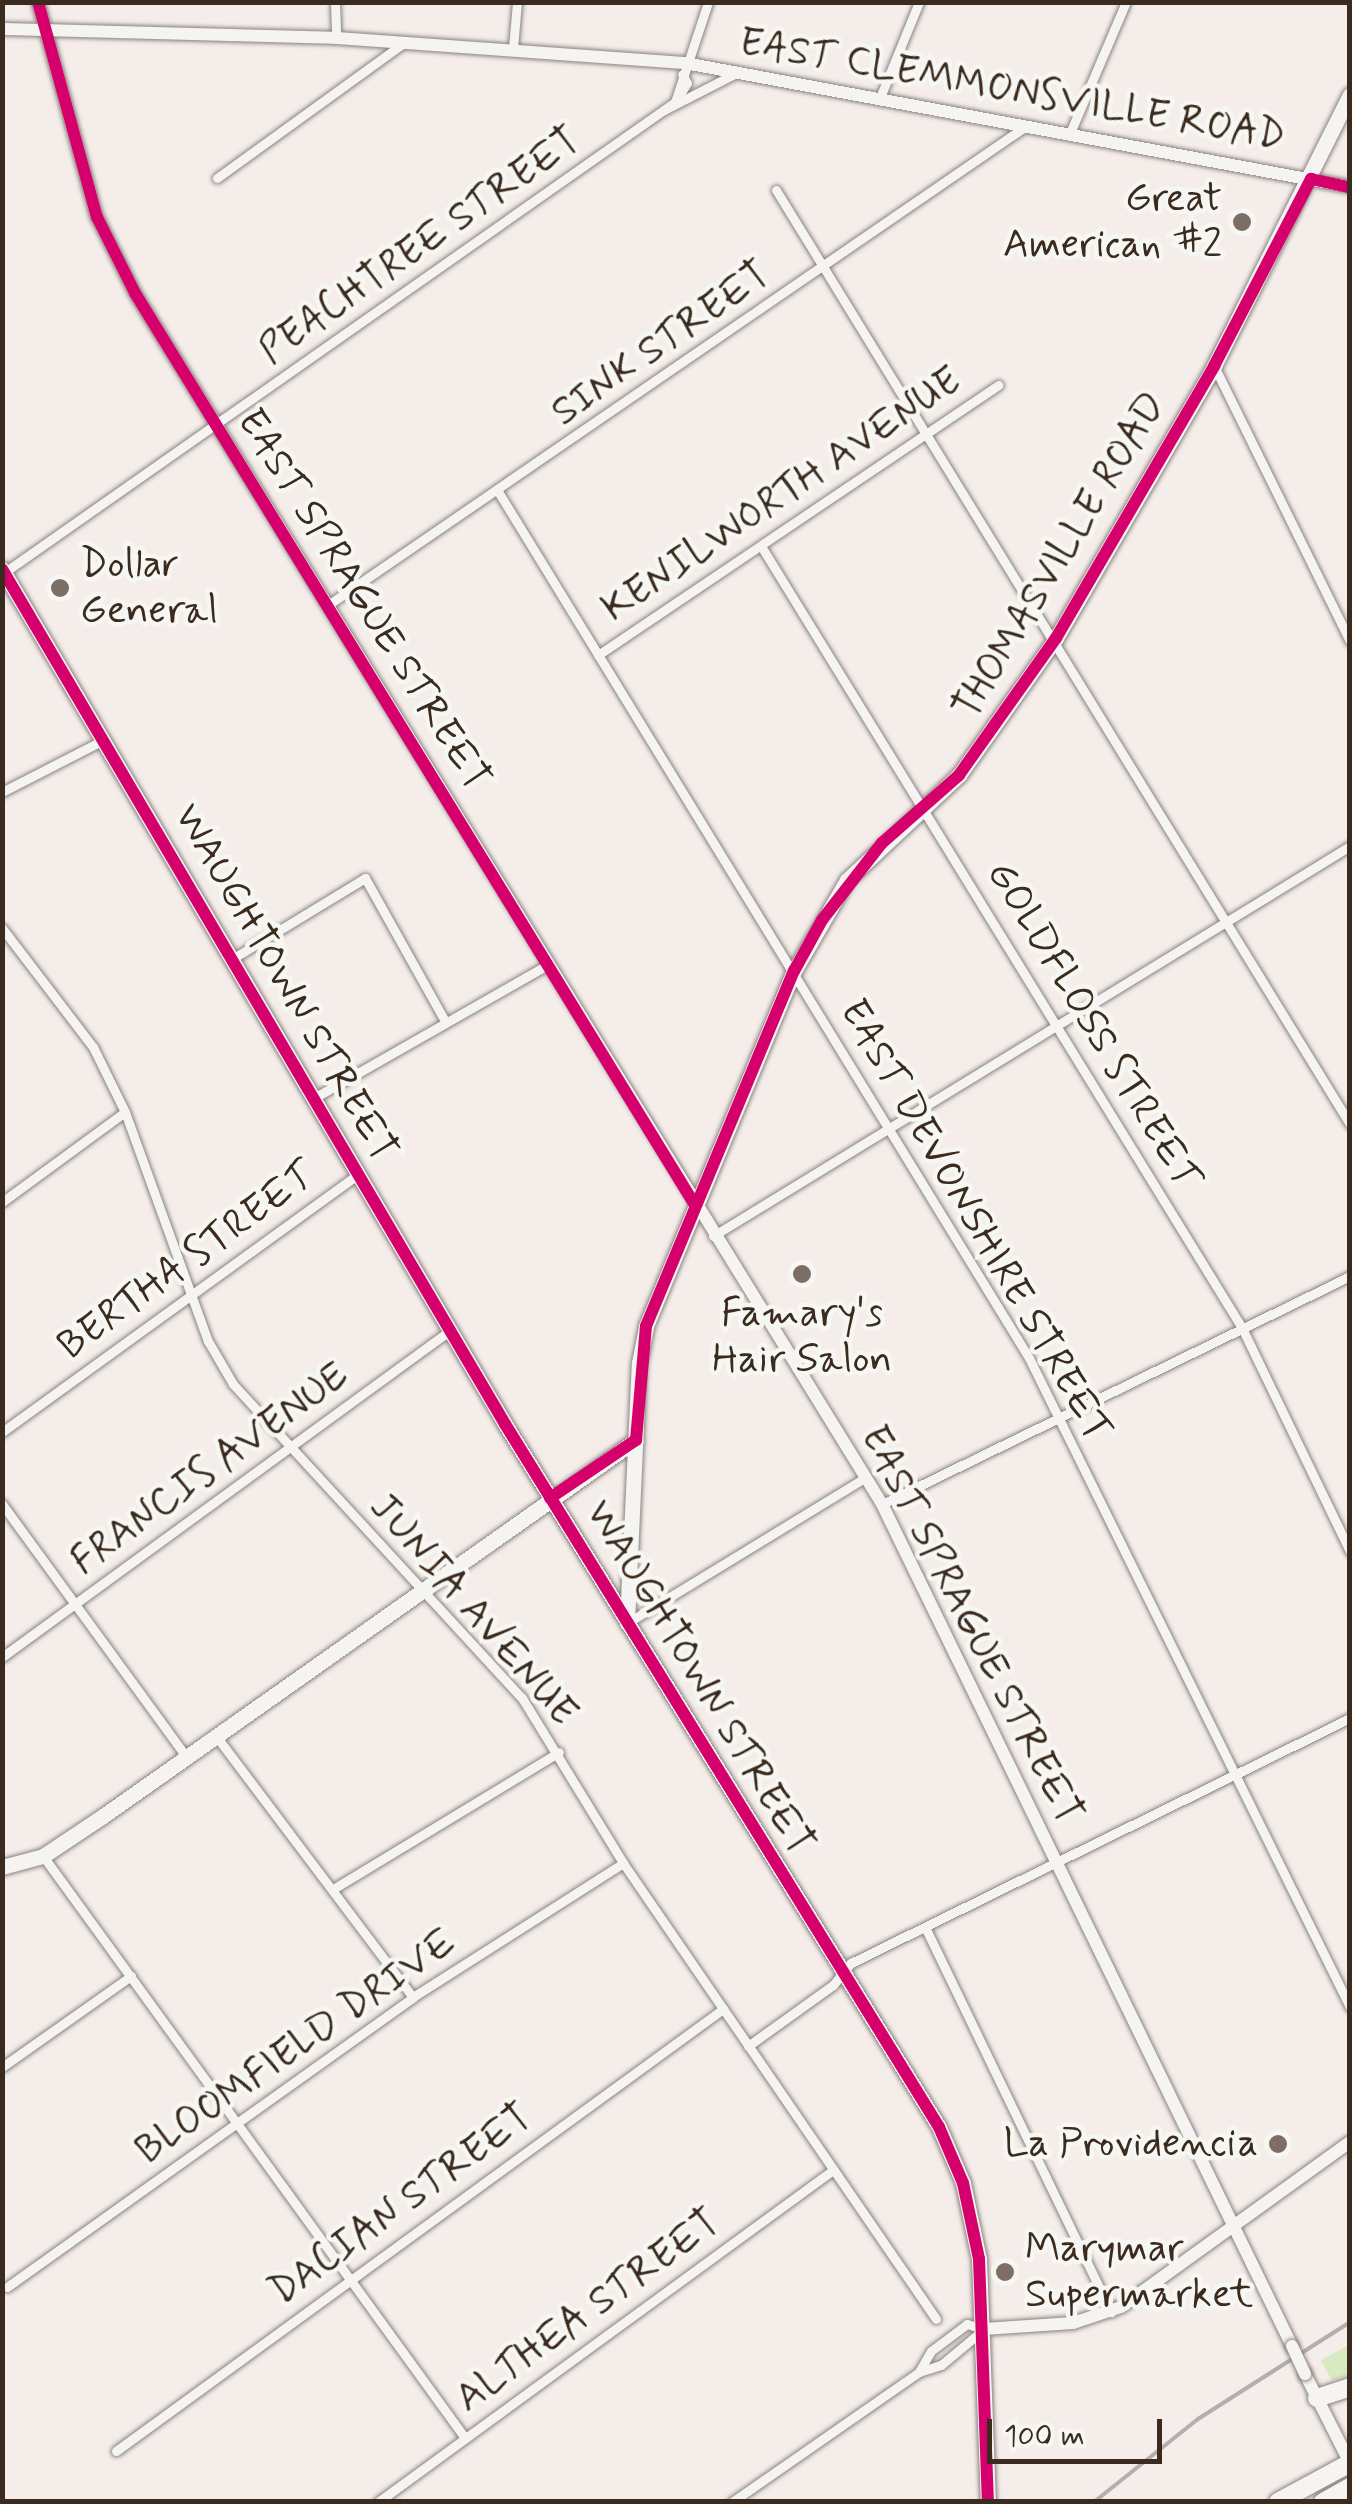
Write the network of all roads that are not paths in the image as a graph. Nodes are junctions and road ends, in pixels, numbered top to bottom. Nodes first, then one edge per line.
1 (38, 2) edge
2 (335, 2) edge
3 (517, 2) edge
4 (708, 2) edge
5 (919, 2) edge
6 (1126, 2) edge
7 (2, 29) edge
8 (46, 32) junction
9 (336, 38) junction
10 (406, 42) junction
11 (513, 48) junction
12 (683, 68) junction
13 (741, 73) junction
14 (1350, 95) edge
15 (879, 100) junction
16 (662, 111) junction
17 (1026, 126) junction
18 (1070, 133) junction
19 (217, 178) dead end
20 (1311, 179) junction
21 (1350, 187) edge
22 (776, 190) dead end
23 (824, 267) junction
24 (1214, 366) junction
25 (999, 385) dead end
26 (218, 426) junction
27 (927, 434) junction
28 (499, 493) junction
29 (760, 546) junction
30 (3, 572) edge
31 (328, 605) junction
32 (1056, 638) junction
33 (1350, 641) edge
34 (598, 656) junction
35 (104, 739) junction
36 (2, 792) edge
37 (924, 808) junction
38 (1350, 846) edge
39 (1227, 919) junction
40 (2, 928) edge
41 (232, 959) junction
42 (549, 964) junction
43 (794, 971) junction
44 (445, 1022) junction
45 (1056, 1023) junction
46 (314, 1098) junction
47 (125, 1112) junction
48 (1350, 1124) edge
49 (885, 1128) junction
50 (359, 1174) junction
51 (2, 1202) edge
52 (694, 1205) junction
53 (713, 1236) junction
54 (1350, 1276) edge
55 (189, 1296) junction
56 (1242, 1328) junction
57 (452, 1329) junction
58 (1061, 1418) junction
59 (2, 1432) edge
60 (636, 1440) junction
61 (290, 1449) junction
62 (866, 1477) junction
63 (550, 1498) junction
64 (2, 1504) edge
65 (882, 1504) junction
66 (1350, 1551) edge
67 (418, 1589) junction
68 (76, 1604) junction
69 (627, 1623) junction
70 (2, 1657) edge
71 (1350, 1718) edge
72 (215, 1735) junction
73 (558, 1752) junction
74 (186, 1756) junction
75 (1236, 1772) junction
76 (43, 1856) junction
77 (623, 1862) junction
78 (1056, 1864) junction
79 (2, 1867) edge
80 (332, 1888) junction
81 (925, 1927) junction
82 (842, 1973) junction
83 (131, 1976) junction
84 (413, 1997) junction
85 (1350, 2007) edge
86 (723, 2009) junction
87 (748, 2046) junction
88 (2, 2067) edge
89 (238, 2124) junction
90 (1350, 2142) edge
91 (833, 2170) junction
92 (1234, 2228) junction
93 (352, 2278) junction
94 (7, 2287) dead end
95 (1111, 2312) junction
96 (936, 2319) dead end
97 (984, 2329) junction
98 (919, 2372) junction
99 (1350, 2386) edge
100 (1317, 2398) junction
101 (466, 2438) junction
102 (116, 2450) dead end
103 (1350, 2463) edge
104 (1350, 2487) edge
105 (1326, 2500) edge
106 (378, 2502) edge
107 (732, 2502) edge
108 (988, 2502) edge
109 (1278, 2502) edge

1 - 8 street, EAST SPRAGUE STREET
2 - 9 street
3 - 11 street
4 - 12 street, PEACHTREE STREET
5 - 15 street
6 - 18 street
7 - 8 street, EAST CLEMMONSVILLE ROAD
8 - 9 street, EAST CLEMMONSVILLE ROAD
8 - 26 street, EAST SPRAGUE STREET
9 - 10 street, EAST CLEMMONSVILLE ROAD
10 - 11 street, EAST CLEMMONSVILLE ROAD
10 - 19 street
11 - 12 street, EAST CLEMMONSVILLE ROAD
12 - 13 street, EAST CLEMMONSVILLE ROAD
12 - 16 street, PEACHTREE STREET
13 - 15 street, EAST CLEMMONSVILLE ROAD
13 - 16 street
14 - 20 main road, THOMASVILLE ROAD
15 - 17 street, EAST CLEMMONSVILLE ROAD
16 - 26 street, PEACHTREE STREET
17 - 18 street, EAST CLEMMONSVILLE ROAD
17 - 23 street, SINK STREET
18 - 20 street, EAST CLEMMONSVILLE ROAD
20 - 21 street, EAST CLEMMONSVILLE ROAD
20 - 24 main road, THOMASVILLE ROAD
22 - 23 street
23 - 27 street
23 - 28 street, SINK STREET
24 - 32 main road, THOMASVILLE ROAD
24 - 33 street
25 - 27 street, KENILWORTH AVENUE
26 - 30 street, PEACHTREE STREET
26 - 31 street, EAST SPRAGUE STREET
27 - 29 street, KENILWORTH AVENUE
27 - 32 street
28 - 31 street, SINK STREET
28 - 34 street, EAST DEVONSHIRE STREET
29 - 34 street, KENILWORTH AVENUE
29 - 37 street, GOLDFLOSS STREET
30 - 35 main road, WAUGHTOWN STREET
31 - 42 street, EAST SPRAGUE STREET
32 - 37 main road, THOMASVILLE ROAD
32 - 39 street
34 - 43 street, EAST DEVONSHIRE STREET
35 - 36 street
35 - 41 main road, WAUGHTOWN STREET
37 - 43 main road, THOMASVILLE ROAD
37 - 45 street, GOLDFLOSS STREET
38 - 39 street
39 - 45 street
39 - 48 street
40 - 47 street, JUNIA AVENUE
41 - 44 street
41 - 46 main road, WAUGHTOWN STREET
42 - 44 street
42 - 52 street, EAST SPRAGUE STREET
43 - 49 street, EAST DEVONSHIRE STREET
43 - 52 main road, THOMASVILLE ROAD
44 - 46 street
45 - 49 street
45 - 56 street, GOLDFLOSS STREET
46 - 50 main road, WAUGHTOWN STREET
47 - 51 street
47 - 55 street, JUNIA AVENUE
49 - 53 street
49 - 58 street, EAST DEVONSHIRE STREET
50 - 55 street, BERTHA STREET
50 - 57 main road, WAUGHTOWN STREET
52 - 53 street, EAST SPRAGUE STREET
52 - 60 main road, THOMASVILLE ROAD
53 - 62 street, EAST SPRAGUE STREET
54 - 56 street
55 - 59 street, BERTHA STREET
55 - 61 street, JUNIA AVENUE
56 - 58 street
56 - 66 street, GOLDFLOSS STREET
57 - 61 street, FRANCIS AVENUE
57 - 63 main road, WAUGHTOWN STREET
58 - 65 street
58 - 75 street, EAST DEVONSHIRE STREET
60 - 63 main road
60 - 69 main road, THOMASVILLE ROAD
61 - 67 street, JUNIA AVENUE
61 - 68 street, FRANCIS AVENUE
62 - 65 street, EAST SPRAGUE STREET
62 - 69 street
63 - 67 main road
63 - 69 main road, WAUGHTOWN STREET
64 - 68 street
65 - 78 street, EAST SPRAGUE STREET
67 - 72 main road
67 - 73 street, JUNIA AVENUE
68 - 70 street, FRANCIS AVENUE
68 - 74 street
69 - 82 main road, WAUGHTOWN STREET
71 - 75 street
72 - 74 main road
72 - 80 street
73 - 77 street, JUNIA AVENUE
73 - 80 street
74 - 76 main road
75 - 78 street
75 - 85 street, EAST DEVONSHIRE STREET
76 - 79 main road
76 - 83 street
77 - 84 street, BLOOMFIELD DRIVE
77 - 86 street, JUNIA AVENUE
78 - 81 street
78 - 92 street, EAST SPRAGUE STREET
80 - 84 street
81 - 82 street
81 - 95 street
82 - 87 street
82 - 97 main road, WAUGHTOWN STREET
83 - 88 street
83 - 89 street
84 - 89 street, BLOOMFIELD DRIVE
86 - 87 street, JUNIA AVENUE
86 - 93 street, DACIAN STREET
87 - 91 street, JUNIA AVENUE
89 - 93 street
89 - 94 street, BLOOMFIELD DRIVE
90 - 92 street
91 - 96 street, JUNIA AVENUE
91 - 101 street, ALTHEA STREET
92 - 95 street
92 - 100 street, EAST SPRAGUE STREET, bridge
93 - 101 street
93 - 102 street, DACIAN STREET
95 - 97 street
97 - 98 street
97 - 98 street
97 - 108 main road, WAUGHTOWN STREET
98 - 107 street
99 - 100 highway
100 - 103 street, EAST SPRAGUE STREET
101 - 106 street, ALTHEA STREET
103 - 109 highway
104 - 105 highway

